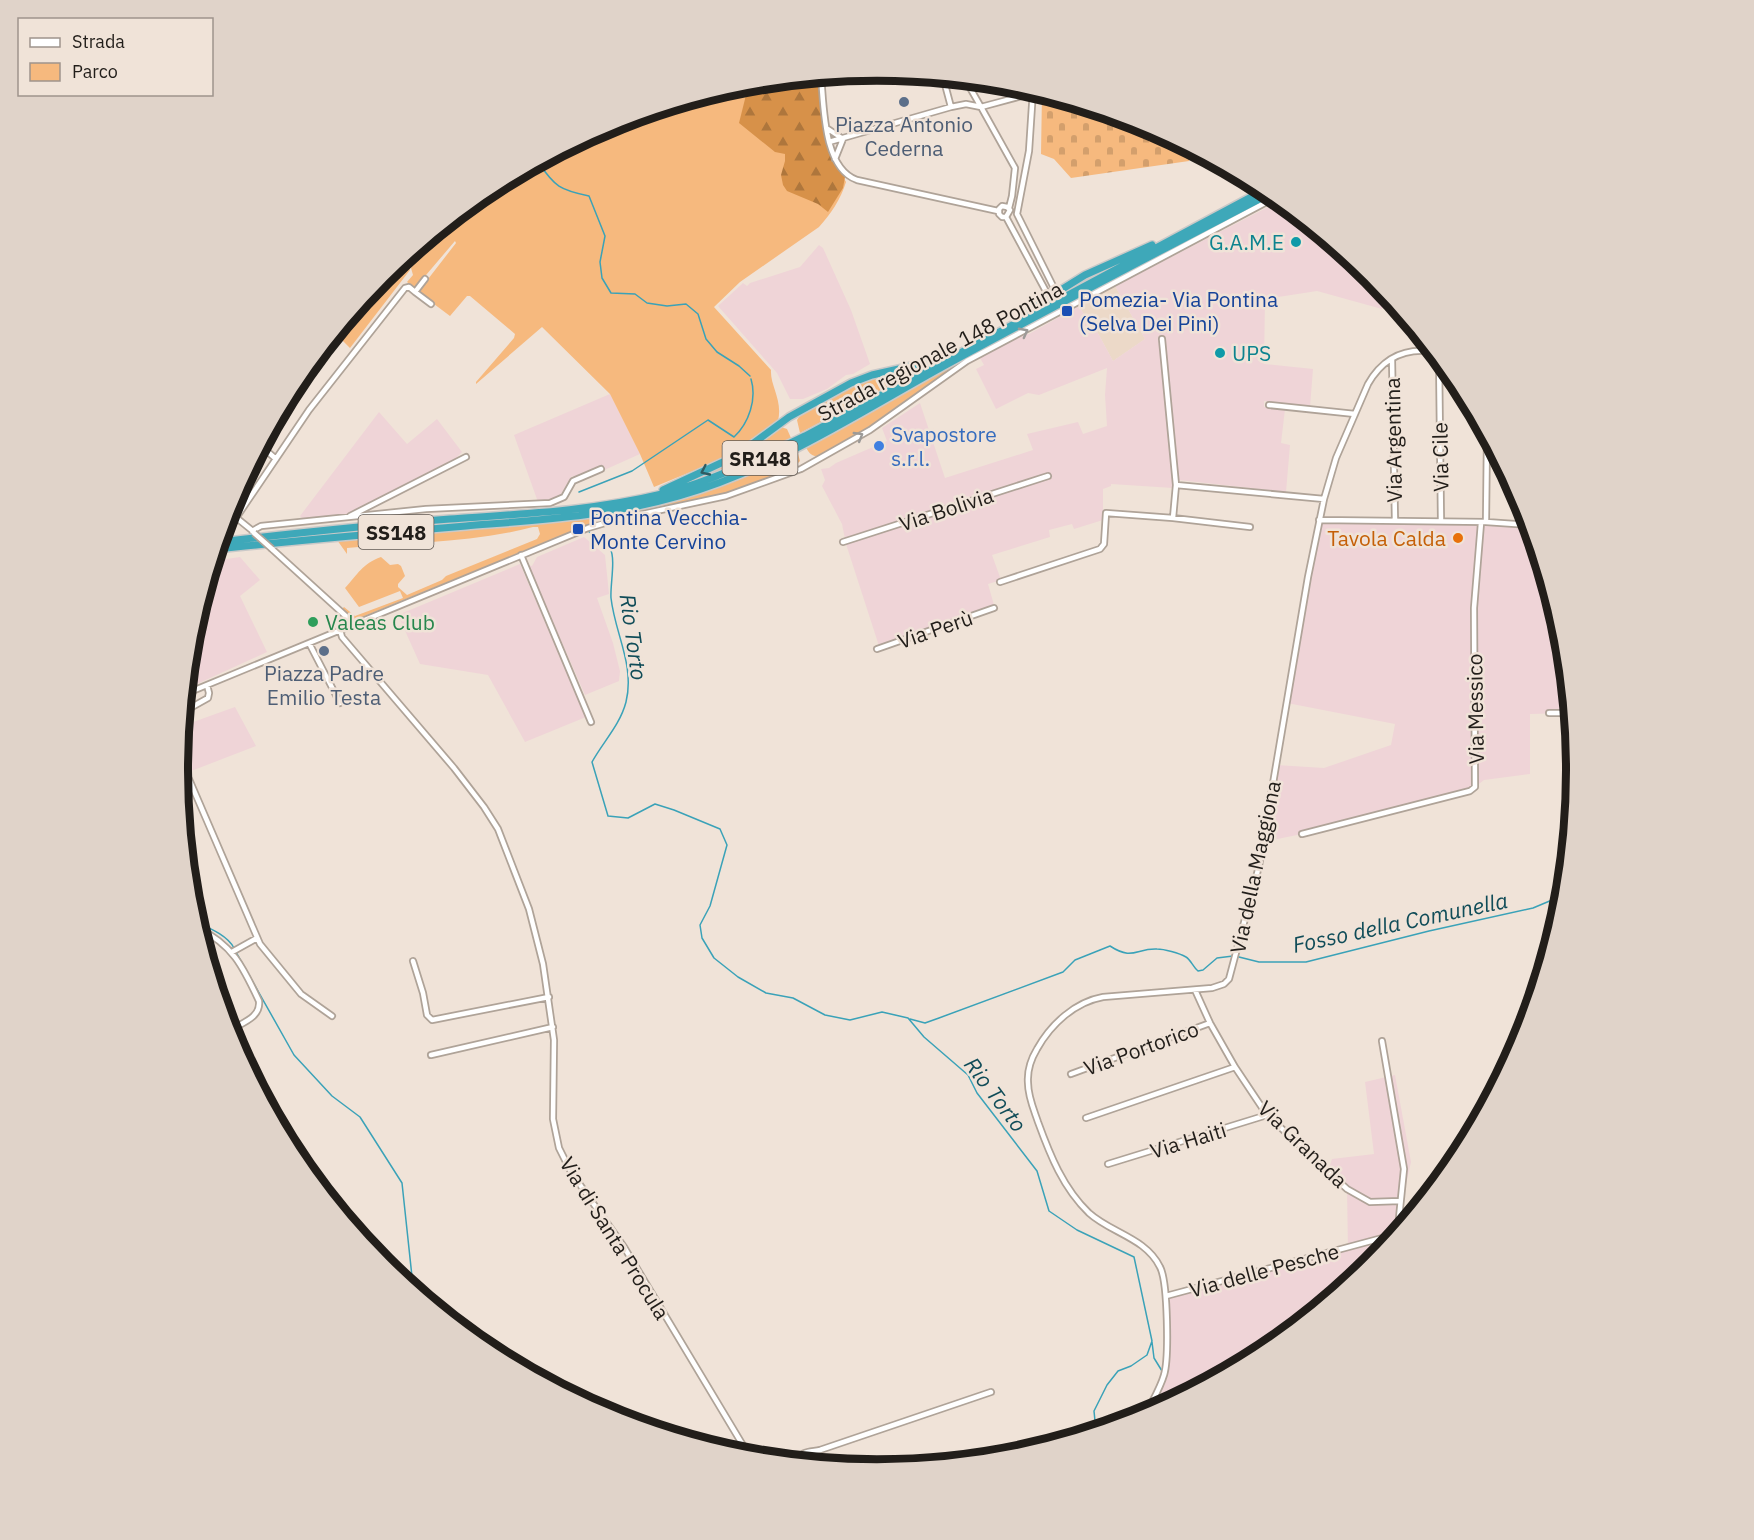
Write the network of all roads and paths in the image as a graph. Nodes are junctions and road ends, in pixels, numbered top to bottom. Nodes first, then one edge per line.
1 (822, 83) edge
2 (945, 85) edge
3 (970, 87) edge
4 (1019, 96) edge
5 (1033, 99) edge
6 (951, 107) junction
7 (981, 107) junction
8 (827, 129) junction
9 (843, 139) junction
10 (829, 142) junction
11 (835, 159) junction
12 (1256, 194) edge
13 (1261, 198) edge
14 (1267, 202) edge
15 (1009, 208) junction
16 (998, 211) junction
17 (1006, 217) junction
18 (1172, 238) junction
19 (425, 279) dead end
20 (1040, 281) junction
21 (1056, 289) junction
22 (416, 292) junction
23 (1049, 297) junction
24 (431, 304) dead end
25 (1006, 327) junction
26 (1161, 339) dead end
27 (970, 346) junction
28 (1424, 351) edge
29 (1392, 359) junction
30 (1439, 372) edge
31 (1269, 405) dead end
32 (1355, 414) junction
33 (806, 439) junction
34 (1487, 449) edge
35 (266, 451) edge
36 (466, 457) dead end
37 (276, 459) junction
38 (601, 469) dead end
39 (1048, 476) dead end
40 (716, 480) junction
41 (1176, 485) junction
42 (647, 498) junction
43 (1324, 498) junction
44 (588, 511) junction
45 (575, 513) junction
46 (236, 518) joint
47 (1173, 518) junction
48 (345, 519) junction
49 (1319, 520) junction
50 (1395, 521) junction
51 (1441, 521) junction
52 (1484, 523) junction
53 (1520, 525) edge
54 (1250, 528) dead end
55 (253, 532) junction
56 (228, 541) edge
57 (843, 542) dead end
58 (225, 548) edge
59 (521, 555) junction
60 (1000, 582) dead end
61 (994, 608) dead end
62 (352, 625) junction
63 (340, 630) junction
64 (309, 643) junction
65 (876, 649) dead end
66 (207, 685) junction
67 (193, 691) edge
68 (340, 703) dead end
69 (191, 708) edge
70 (1550, 713) dead end
71 (1564, 713) edge
72 (591, 722) dead end
73 (188, 778) edge
74 (1302, 834) dead end
75 (208, 933) edge
76 (257, 938) junction
77 (232, 952) junction
78 (413, 961) dead end
79 (1195, 990) junction
80 (549, 997) junction
81 (332, 1016) dead end
82 (1210, 1023) junction
83 (237, 1026) edge
84 (553, 1027) junction
85 (1382, 1041) dead end
86 (431, 1056) dead end
87 (1235, 1067) junction
88 (1071, 1074) dead end
89 (1267, 1115) junction
90 (1086, 1118) dead end
91 (1108, 1164) dead end
92 (1400, 1201) junction
93 (1399, 1219) edge
94 (1382, 1238) edge
95 (1166, 1296) junction
96 (992, 1392) dead end
97 (1151, 1402) edge
98 (743, 1446) edge
99 (802, 1455) edge

1 - 8 street
2 - 6 street
3 - 7 street
4 - 7 street
5 - 21 street
6 - 7 street
6 - 9 street
7 - 15 street
8 - 9 street
8 - 10 street
9 - 10 street
9 - 11 street
10 - 11 street
11 - 16 street
12 - 18 highway, Strada regionale 148 Pontina / SR148
13 - 33 highway, Strada regionale 148 Pontina / SR148
59 -> 14 street
15 - 16 street
15 - 17 street
16 - 17 street
17 - 20 street
18 - 21 highway
18 - 25 highway, Strada regionale 148 Pontina / SR148
19 - 22 street
20 - 21 street
20 - 23 street
21 - 23 highway
22 - 24 street
22 - 37 street
23 - 25 highway
25 - 27 highway, Strada regionale 148 Pontina / SR148
26 - 41 street
27 - 33 highway, Strada regionale 148 Pontina / SR148
27 -> 42 highway
28 - 29 street, Via della Maggiona
29 - 32 street, Via della Maggiona
29 - 50 street, Via Argentina
30 - 51 street, Via Cile
31 - 32 street
32 - 43 street, Via della Maggiona
33 - 40 highway, Strada regionale 148 Pontina / SR148
34 - 52 street
35 - 37 street
36 - 48 street
37 - 46 street
38 - 48 street
39 - 57 street, Via Bolivia
40 - 42 highway, SS148
40 - 44 highway, SS148
41 - 43 street
41 - 47 street
42 - 44 highway, SS148
43 - 49 street, Via della Maggiona
44 - 45 highway, SS148
45 - 56 highway, SS148
45 - 58 highway, SS148
46 - 55 street
47 - 54 street
47 - 60 street
48 - 55 street
49 - 50 street
49 - 79 street, Via della Maggiona
50 - 51 street
51 - 52 street
52 - 53 street
52 - 74 street, Via Messico
55 - 62 street, bridge
59 - 62 street
59 - 72 street
61 - 65 street, Via Perù
62 - 63 street
63 - 64 street
63 - 80 street, Via di Santa Procula
64 - 66 street
64 - 68 street
66 - 67 street
66 - 69 street
70 - 71 street
73 - 76 street
75 - 77 street
76 - 77 street
76 - 81 street
77 - 83 street
78 - 80 street
79 - 82 street, Via Granada
79 - 95 street, Via della Maggiona
80 - 84 street, Via di Santa Procula
82 - 87 street, Via Granada
82 - 88 street, Via Portorico
84 - 86 street
84 - 98 street, Via di Santa Procula
85 - 92 street
87 - 89 street, Via Granada
87 - 90 street
89 - 91 street, Via Haiti
89 - 92 street, Via Granada
92 - 93 street
94 - 95 street, Via delle Pesche
95 - 97 street, Via della Maggiona
96 - 99 street

